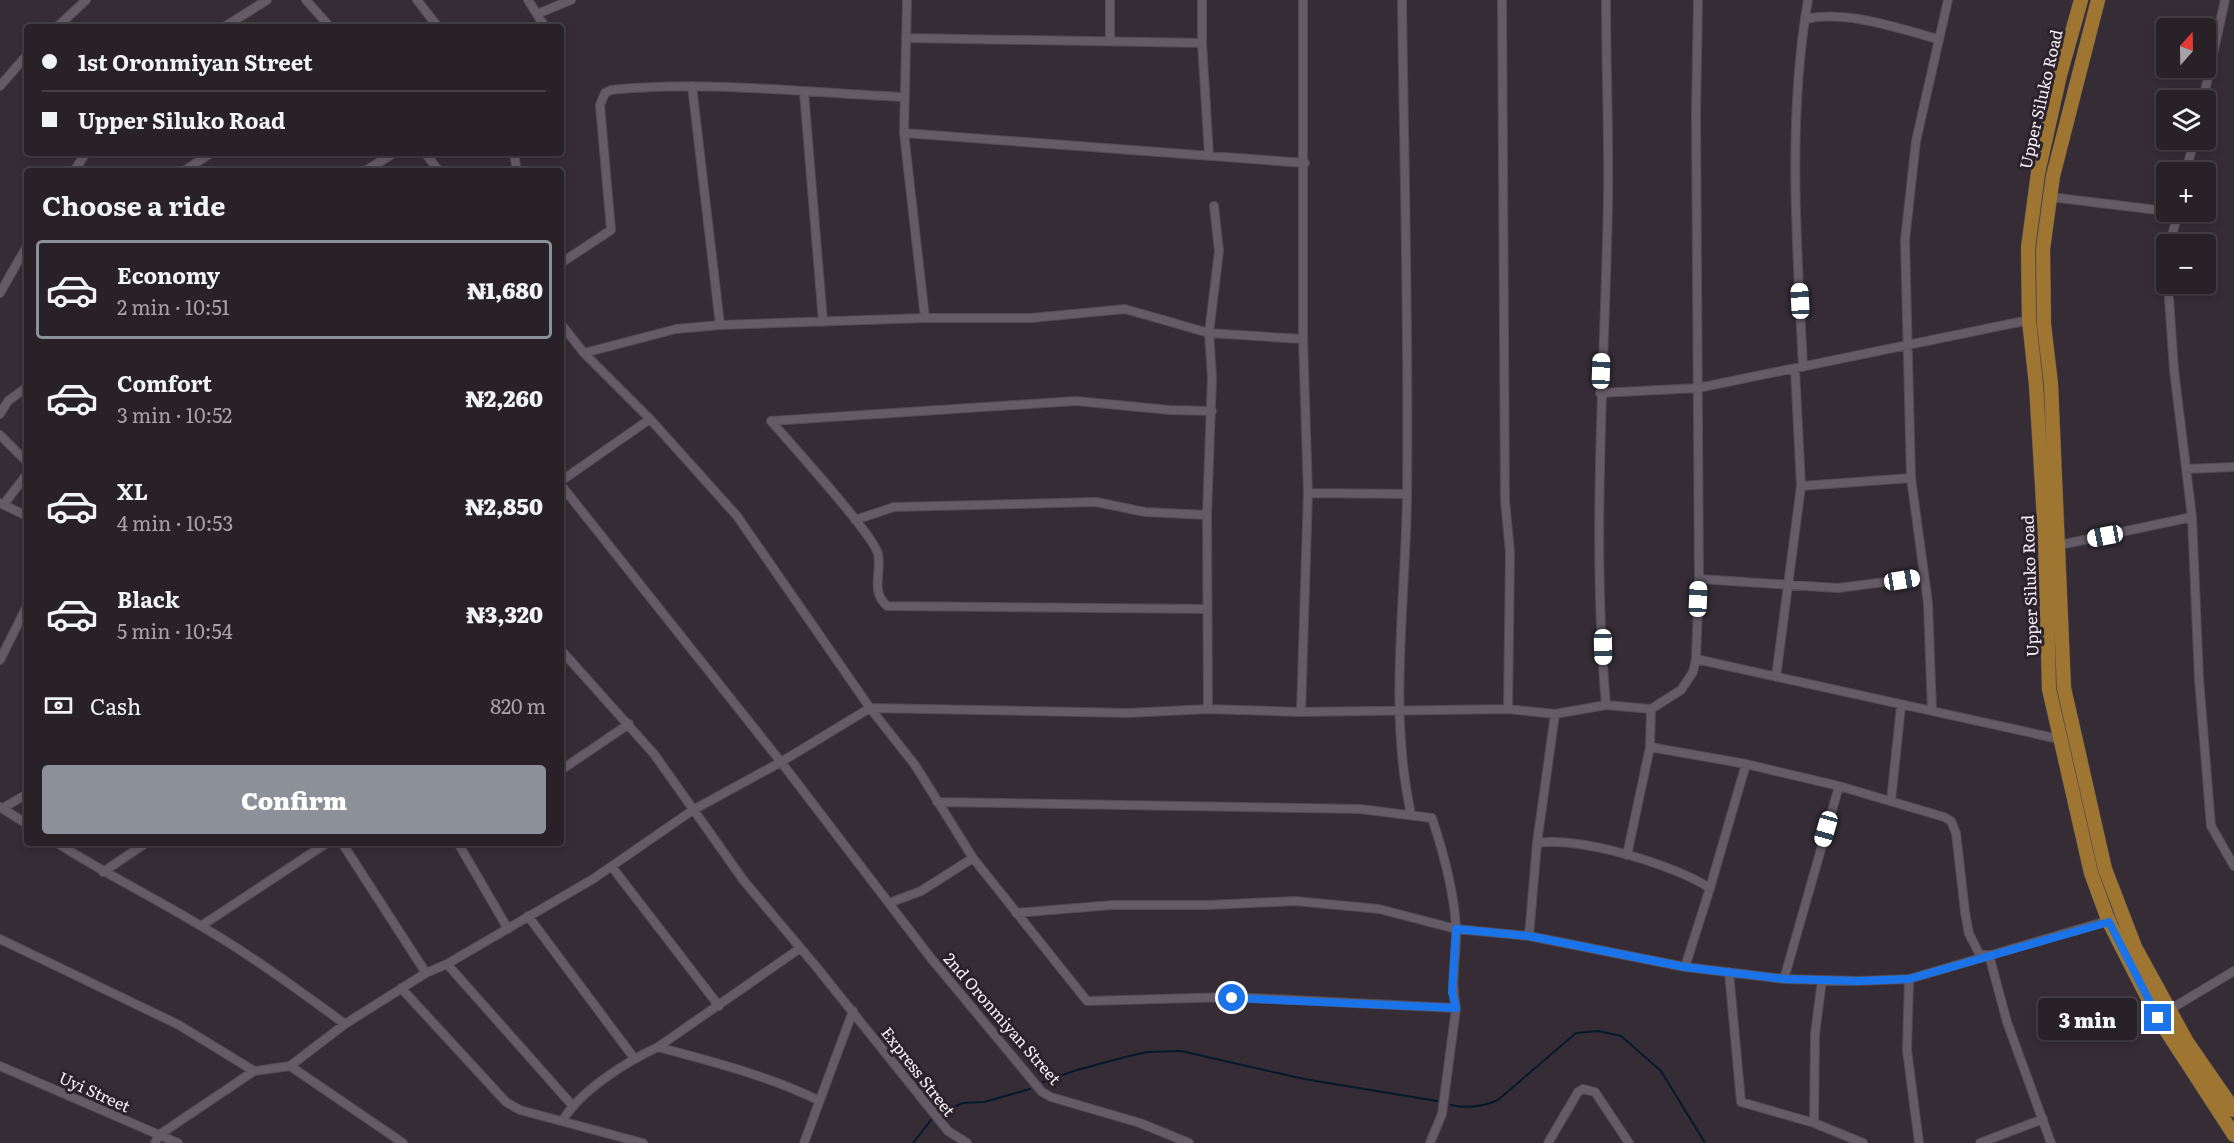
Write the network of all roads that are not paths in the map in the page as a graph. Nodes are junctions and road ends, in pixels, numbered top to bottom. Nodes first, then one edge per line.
1 (86, 0) edge
2 (267, 0) edge
3 (306, 0) edge
4 (417, 0) edge
5 (528, 0) edge
6 (571, 0) edge
7 (907, 0) edge
8 (1110, 0) edge
9 (1202, 0) edge
10 (1303, 0) edge
11 (1402, 0) edge
12 (1502, 0) edge
13 (1606, 0) edge
14 (1698, 0) edge
15 (1808, 0) edge
16 (1948, 0) edge
17 (2081, 0) edge
18 (2098, 0) edge
19 (2225, 0) edge
20 (537, 14) junction
21 (1805, 19) junction
22 (60, 24) edge
23 (230, 24) edge
24 (327, 24) edge
25 (436, 24) edge
26 (543, 24) edge
27 (906, 38) junction
28 (1938, 39) junction
29 (1110, 40) junction
30 (1202, 43) junction
31 (24, 58) edge
32 (0, 86) edge
33 (692, 86) junction
34 (2205, 90) edge
35 (804, 92) junction
36 (905, 98) junction
37 (904, 133) junction
38 (1209, 155) junction
39 (206, 156) edge
40 (389, 156) edge
41 (427, 156) edge
42 (1305, 163) junction
43 (188, 168) edge
44 (370, 168) edge
45 (437, 168) edge
46 (2050, 197) junction
47 (1214, 206) dead end
48 (2156, 210) edge
49 (24, 251) edge
50 (564, 261) edge
51 (0, 293) edge
52 (2169, 294) edge
53 (925, 318) junction
54 (2029, 320) junction
55 (823, 322) junction
56 (720, 325) junction
57 (564, 328) edge
58 (1209, 333) junction
59 (1303, 339) junction
60 (1907, 346) junction
61 (584, 352) junction
62 (1799, 368) junction
63 (1698, 388) junction
64 (24, 389) edge
65 (1600, 393) junction
66 (1212, 411) junction
67 (0, 414) edge
68 (650, 419) junction
69 (0, 435) edge
70 (24, 459) edge
71 (2234, 467) edge
72 (2186, 469) junction
73 (24, 478) edge
74 (1911, 478) junction
75 (564, 481) edge
76 (1801, 486) junction
77 (564, 487) edge
78 (1308, 493) junction
79 (1407, 494) junction
80 (2, 504) edge
81 (24, 515) edge
82 (1208, 515) junction
83 (2192, 517) junction
84 (855, 520) junction
85 (2060, 545) junction
86 (1924, 577) junction
87 (1699, 579) junction
88 (1788, 585) junction
89 (1207, 609) junction
90 (24, 612) edge
91 (564, 653) edge
92 (1696, 659) junction
93 (0, 660) edge
94 (1776, 677) junction
95 (1606, 705) junction
96 (1901, 706) junction
97 (870, 708) junction
98 (1508, 709) junction
99 (1651, 709) junction
100 (1208, 710) junction
101 (1400, 711) junction
102 (1932, 711) junction
103 (1301, 712) junction
104 (1555, 714) junction
105 (629, 724) junction
106 (2059, 739) junction
107 (1650, 747) junction
108 (782, 762) junction
109 (1746, 764) junction
110 (564, 768) edge
111 (1839, 786) junction
112 (24, 796) edge
113 (1891, 801) junction
114 (937, 802) junction
115 (1, 808) edge
116 (693, 810) junction
117 (1411, 814) junction
118 (24, 822) edge
119 (1537, 843) junction
120 (62, 846) edge
121 (142, 846) edge
122 (322, 846) edge
123 (344, 846) edge
124 (460, 846) edge
125 (1628, 855) junction
126 (973, 858) junction
127 (2234, 866) edge
128 (612, 867) junction
129 (103, 872) junction
130 (1710, 888) junction
131 (889, 903) junction
132 (1016, 913) junction
133 (528, 916) junction
134 (2124, 916) junction
135 (2109, 922) junction
136 (201, 926) junction
137 (507, 929) junction
138 (1456, 929) junction
139 (1529, 936) junction
140 (0, 939) edge
141 (799, 948) junction
142 (1989, 955) junction
143 (447, 964) junction
144 (1685, 967) junction
145 (2234, 971) edge
146 (1729, 972) junction
147 (426, 973) junction
148 (1784, 979) junction
149 (1909, 979) junction
150 (1822, 980) junction
151 (401, 988) junction
152 (719, 1006) junction
153 (1456, 1008) junction
154 (2169, 1010) junction
155 (853, 1011) junction
156 (345, 1024) junction
157 (658, 1047) junction
158 (634, 1058) junction
159 (0, 1065) edge
160 (290, 1066) junction
161 (254, 1071) junction
162 (2229, 1093) edge
163 (818, 1100) junction
164 (572, 1105) junction
165 (2234, 1110) edge
166 (2043, 1119) junction
167 (562, 1120) junction
168 (1814, 1124) junction
169 (2234, 1135) edge
170 (157, 1139) edge
171 (178, 1143) edge
172 (403, 1143) edge
173 (643, 1143) edge
174 (804, 1143) edge
175 (967, 1143) edge
176 (1190, 1143) edge
177 (1430, 1143) edge
178 (1548, 1143) edge
179 (1629, 1143) edge
180 (1863, 1143) edge
181 (1919, 1143) edge
182 (1980, 1143) edge
183 (2051, 1143) edge

1 - 22 street
2 - 23 street
3 - 24 street
4 - 25 street
5 - 20 street
6 - 20 street
7 - 27 street
8 - 29 street
9 - 30 street
10 - 42 street
11 - 79 street
12 - 98 street
13 - 65 street
14 - 63 street
15 - 21 street
16 - 28 street
17 - 54 main road, Upper Siluko Road
18 - 46 main road, Upper Siluko Road
19 - 34 street
20 - 26 street
21 - 28 street
21 - 62 street
27 - 29 street
27 - 36 street
28 - 60 street
29 - 30 street
30 - 38 street
31 - 32 street
33 - 35 street
33 - 50 street
33 - 56 street
35 - 36 street
35 - 55 street
36 - 37 street
37 - 38 street
37 - 53 street
38 - 42 street
39 - 43 street
40 - 44 street
41 - 45 street
42 - 59 street
46 - 48 street
46 - 85 main road, Upper Siluko Road
47 - 58 street
49 - 51 street
52 - 72 street
53 - 55 street
53 - 58 street
54 - 60 street
54 - 106 main road, Upper Siluko Road
55 - 56 street
56 - 61 street
57 - 61 street
58 - 59 street
58 - 66 street
59 - 78 street
60 - 62 street
60 - 74 street
61 - 68 street
62 - 63 street
62 - 76 street
63 - 65 street
63 - 87 street
64 - 67 street
65 - 95 street
66 - 82 street
66 - 84 street
68 - 75 street
68 - 97 street
69 - 70 street
71 - 72 street
72 - 83 street
73 - 80 street
74 - 76 street
74 - 86 street
76 - 88 street
77 - 108 street, 2nd Oronmiyan Street
78 - 79 street
78 - 103 street
79 - 101 street
80 - 81 street
82 - 84 street
82 - 89 street
83 - 85 street
83 - 127 street
84 - 89 street
85 - 134 main road, Upper Siluko Road
86 - 88 street
86 - 102 street
87 - 88 street
87 - 92 street
88 - 94 street
89 - 100 street
90 - 93 street
91 - 105 street, Express Street
92 - 94 street
92 - 99 street
94 - 96 street
95 - 99 street
95 - 104 street
96 - 102 street
96 - 113 street
97 - 100 street
97 - 108 street
97 - 114 street
98 - 101 street
98 - 104 street
99 - 107 street
100 - 103 street
101 - 103 street
101 - 117 street
102 - 106 street
104 - 119 street
105 - 110 street
105 - 116 street, Express Street
106 - 135 main road, Upper Siluko Road
107 - 109 street
107 - 125 street
108 - 116 street
108 - 131 street, 2nd Oronmiyan Street
109 - 111 street
109 - 130 street
111 - 113 street
111 - 148 street
112 - 115 street
113 - 142 street
114 - 117 street
114 - 126 street
115 - 118 street
116 - 128 street
116 - 141 street, Express Street
117 - 138 street
119 - 125 street
119 - 139 street
120 - 129 street
121 - 129 street
122 - 136 street
123 - 147 street
124 - 137 street
125 - 130 street
126 - 131 street
126 - 132 street
128 - 133 street
128 - 152 street
129 - 136 street
130 - 144 street
131 - 176 street, 2nd Oronmiyan Street
132 - 138 street
132 - 153 street
133 - 137 street
133 - 158 street
134 - 135 street
134 - 154 main road, Upper Siluko Road
135 - 142 street
135 - 169 main road, Upper Siluko Road
136 - 156 street
137 - 143 street
138 - 139 street
138 - 153 street
139 - 144 street
140 - 161 street
141 - 152 street
141 - 155 street, Express Street
142 - 149 street
142 - 166 street
143 - 147 street
143 - 164 street
144 - 146 street
145 - 154 street
146 - 148 street
146 - 168 street
147 - 151 street
148 - 150 street
149 - 150 street
149 - 181 street
150 - 168 street
151 - 156 street
151 - 167 street
152 - 157 street
153 - 177 street
154 - 162 main road, Upper Siluko Road
155 - 163 street
155 - 175 street, Express Street
156 - 160 street
157 - 158 street
157 - 163 street
158 - 164 street
159 - 170 street, Uyi Street
160 - 161 street
160 - 172 street
161 - 170 street
162 - 165 main road, Upper Siluko Road
163 - 174 street
164 - 167 street
166 - 182 street
166 - 183 street
167 - 173 street
168 - 180 street
170 - 171 street, Uyi Street
178 - 179 street

